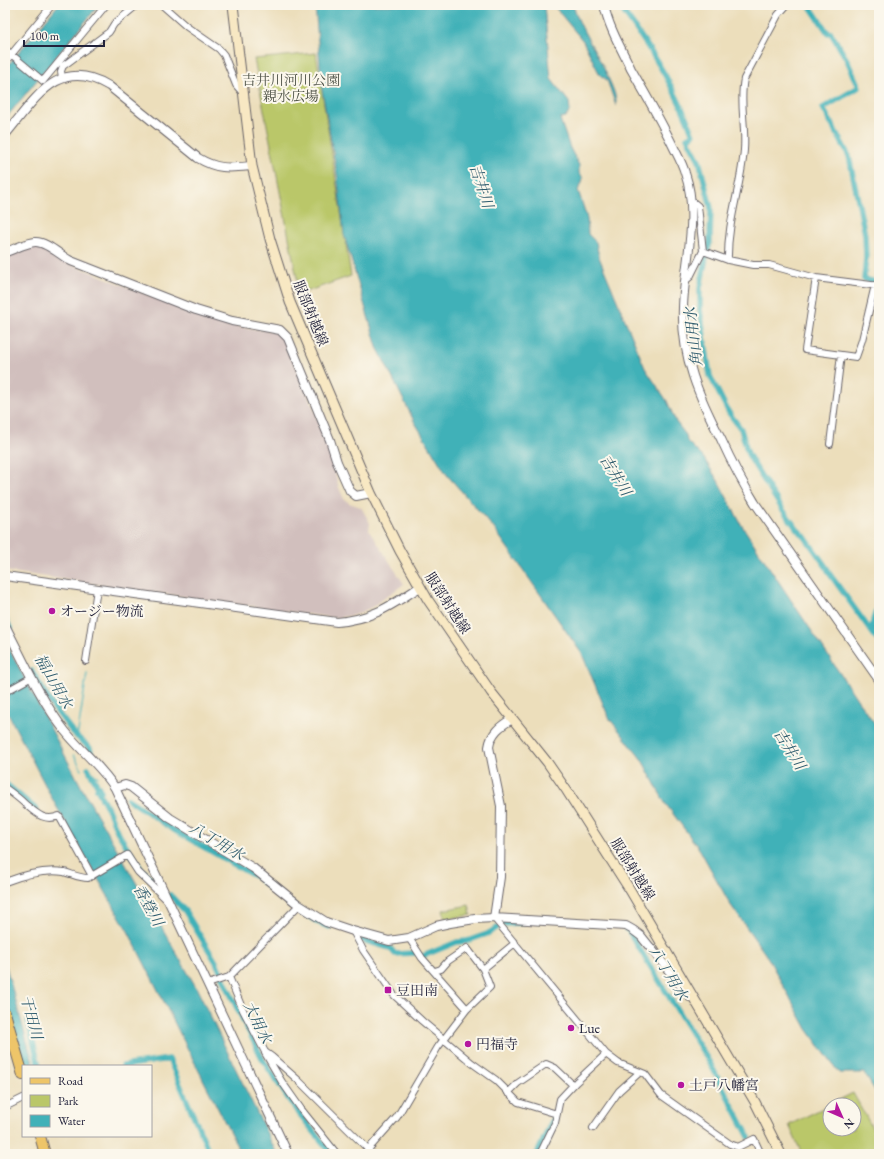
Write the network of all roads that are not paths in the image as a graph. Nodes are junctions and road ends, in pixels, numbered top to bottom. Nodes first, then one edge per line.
1 (52, 5) edge
2 (106, 5) edge
3 (137, 5) edge
4 (162, 5) edge
5 (233, 5) edge
6 (604, 5) edge
7 (787, 5) edge
8 (5, 49) edge
9 (66, 52) junction
10 (11, 54) junction
11 (73, 59) junction
12 (5, 62) edge
13 (62, 78) junction
14 (243, 93) junction
15 (5, 135) edge
16 (252, 166) junction
17 (692, 201) junction
18 (703, 251) junction
19 (5, 252) edge
20 (728, 260) junction
21 (816, 278) junction
22 (684, 282) junction
23 (877, 285) edge
24 (841, 355) junction
25 (830, 444) dead end
26 (371, 493) junction
27 (5, 576) edge
28 (420, 587) junction
29 (97, 589) junction
30 (5, 625) edge
31 (86, 661) dead end
32 (30, 678) junction
33 (879, 680) edge
34 (5, 692) edge
35 (512, 718) junction
36 (5, 788) edge
37 (115, 788) junction
38 (93, 875) junction
39 (5, 882) edge
40 (168, 900) junction
41 (299, 905) junction
42 (494, 918) junction
43 (353, 932) junction
44 (409, 938) junction
45 (515, 943) junction
46 (483, 969) junction
47 (435, 971) junction
48 (226, 978) junction
49 (208, 984) junction
50 (697, 1004) junction
51 (467, 1009) junction
52 (5, 1013) edge
53 (443, 1040) junction
54 (265, 1052) junction
55 (606, 1054) junction
56 (22, 1072) edge
57 (640, 1072) junction
58 (573, 1085) junction
59 (508, 1092) junction
60 (22, 1098) edge
61 (5, 1107) edge
62 (557, 1114) junction
63 (592, 1128) dead end
64 (40, 1137) edge
65 (366, 1151) edge
66 (45, 1154) edge
67 (288, 1154) edge
68 (337, 1154) edge
69 (373, 1154) edge
70 (540, 1154) edge
71 (761, 1154) edge
72 (781, 1154) edge

1 - 10 street
2 - 9 street
3 - 11 street
4 - 14 street
5 - 14 main road, 服部射越線
6 - 17 street
7 - 20 street
8 - 10 street
9 - 10 street
9 - 11 street
10 - 12 street
11 - 13 street
13 - 15 street
13 - 16 street
14 - 16 main road, 服部射越線
16 - 26 main road, 服部射越線
17 - 18 street
17 - 22 street
18 - 20 street
18 - 22 street
19 - 26 street
20 - 21 street
21 - 23 street
21 - 24 street
22 - 33 street
23 - 24 street
24 - 25 street
26 - 28 main road, 服部射越線
27 - 29 street
28 - 29 street
28 - 35 main road, 服部射越線
29 - 31 street
30 - 32 street
32 - 34 street
32 - 37 street
35 - 42 street
35 - 50 main road, 服部射越線
36 - 38 street
37 - 40 street
37 - 41 street
38 - 39 street
38 - 40 street
40 - 49 street
41 - 43 street
41 - 48 street
42 - 44 street
42 - 45 street
42 - 50 street
43 - 44 street
43 - 53 street
44 - 47 street
45 - 46 street
45 - 55 street
46 - 47 street
46 - 51 street
47 - 51 street
48 - 49 street
48 - 54 street
49 - 67 street
50 - 72 main road, 服部射越線
51 - 53 street
52 - 56 main road
53 - 59 street
53 - 65 street
54 - 65 street
54 - 68 street
55 - 57 street
55 - 58 street
57 - 63 street
57 - 71 street
58 - 59 street
58 - 62 street
59 - 62 street
60 - 61 street
62 - 70 street
64 - 66 main road
65 - 69 street

